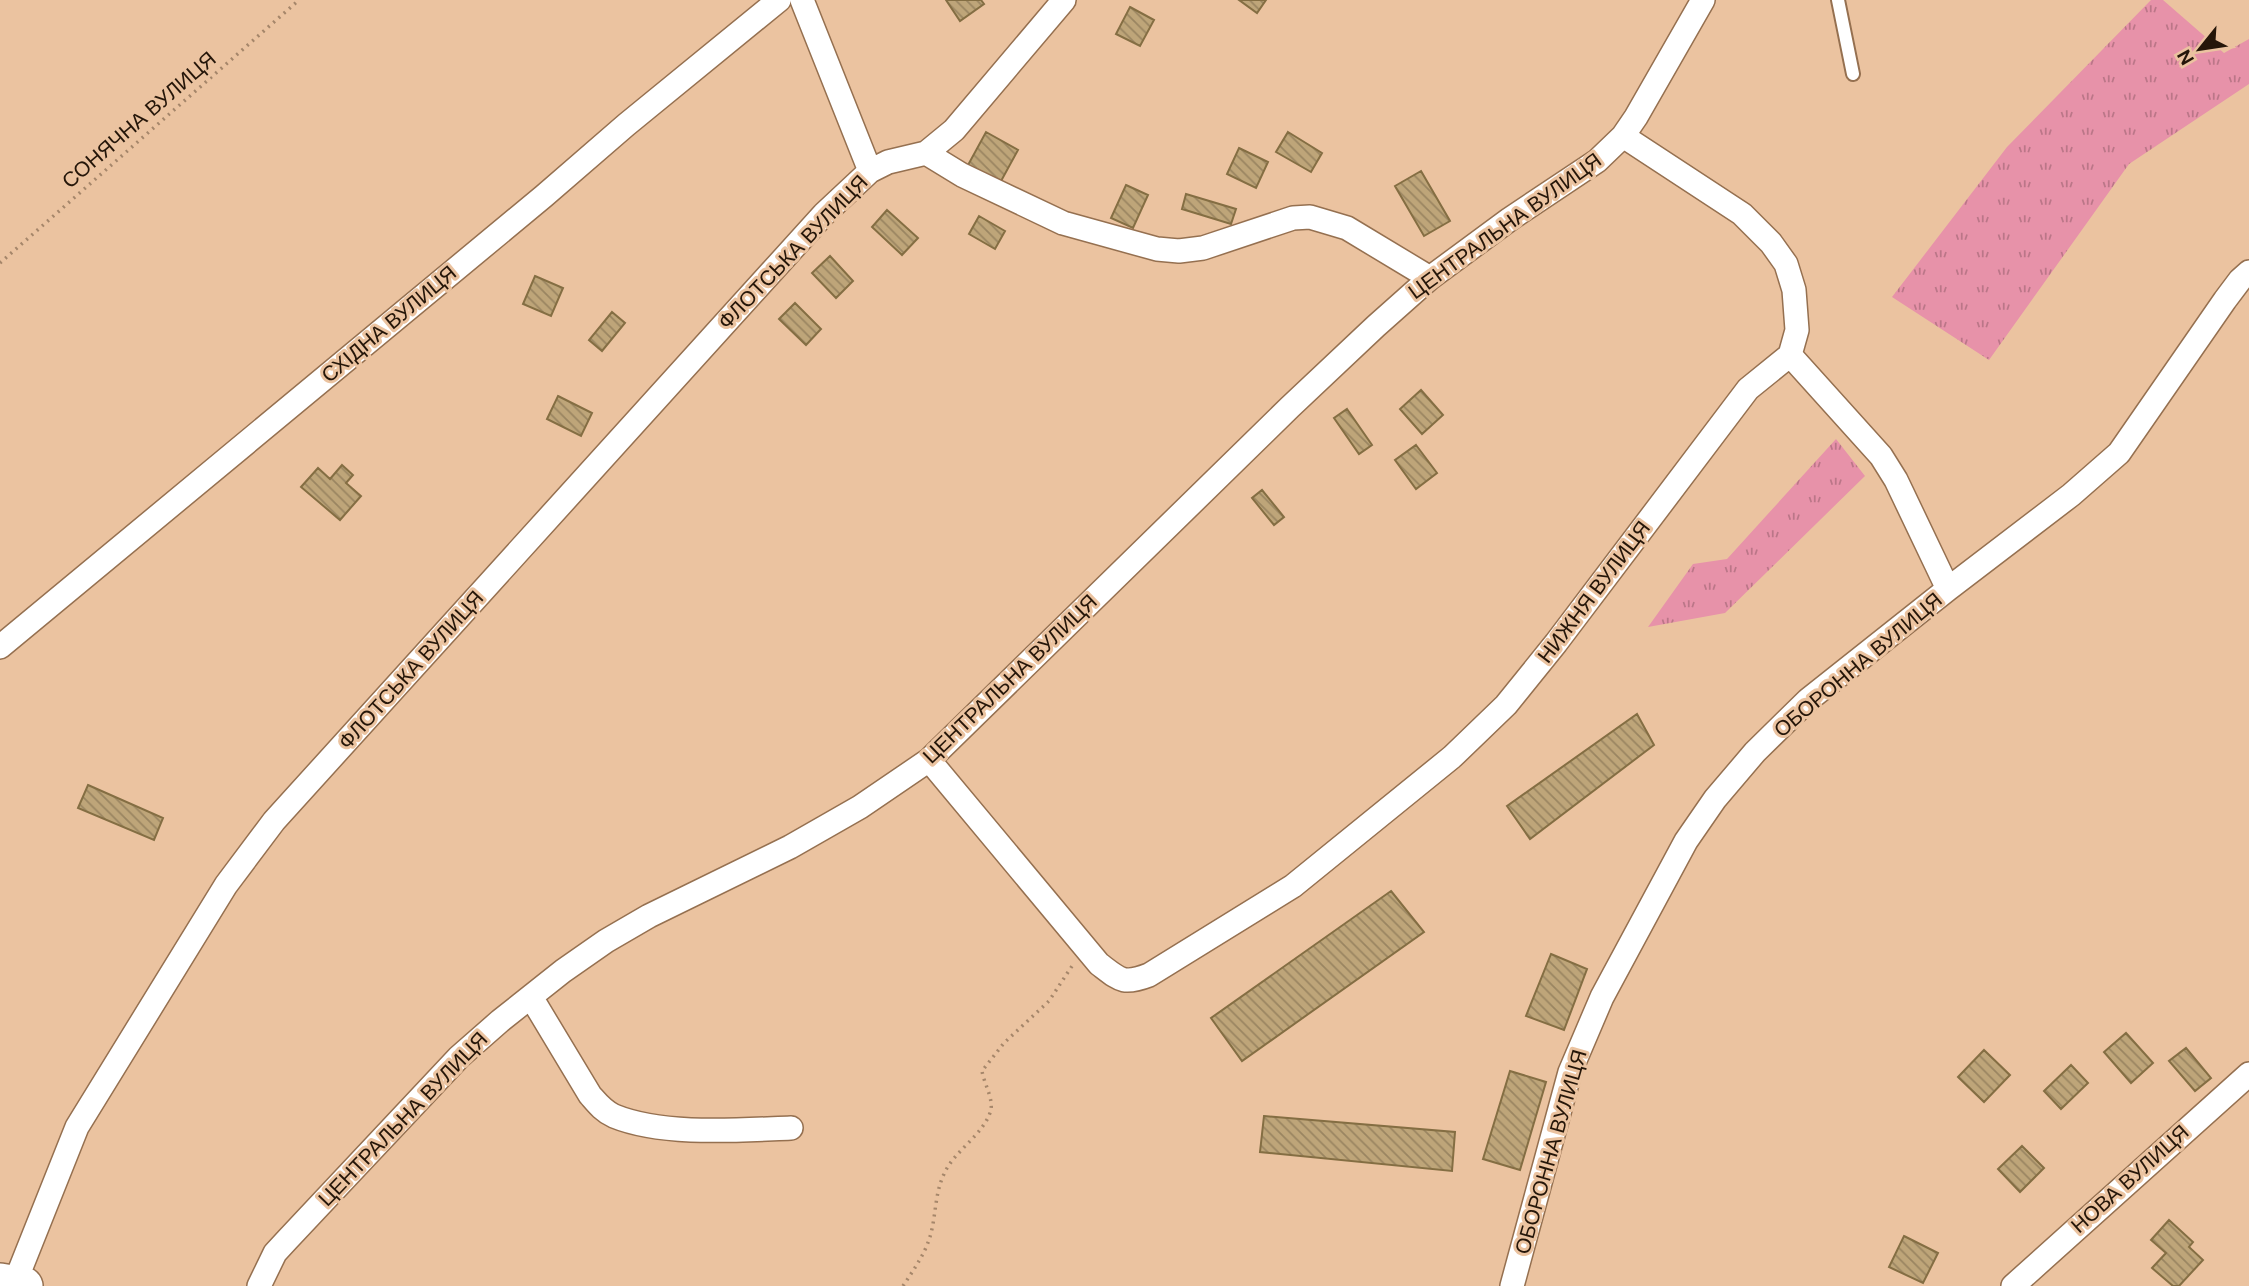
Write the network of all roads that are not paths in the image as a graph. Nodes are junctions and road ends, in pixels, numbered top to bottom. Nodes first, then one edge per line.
1 (779, 0) edge
2 (802, 0) edge
3 (1064, 0) edge
4 (1703, 0) edge
5 (1838, 0) edge
6 (1853, 74) dead end
7 (1623, 136) junction
8 (926, 153) junction
9 (870, 171) junction
10 (2249, 272) edge
11 (1430, 278) junction
12 (1790, 355) junction
13 (1948, 589) junction
14 (0, 647) edge
15 (929, 760) junction
16 (531, 997) junction
17 (2249, 1074) edge
18 (791, 1128) dead end
19 (13, 1284) edge
20 (259, 1286) edge
21 (1512, 1286) edge
22 (2013, 1286) edge

1 - 14 street, СХІДНА ВУЛИЦЯ
2 - 9 street
3 - 8 street, ФЛОТСЬКА ВУЛИЦЯ
4 - 7 street, ЦЕНТРАЛЬНА ВУЛИЦЯ
5 - 6 lane
7 - 11 street, ЦЕНТРАЛЬНА ВУЛИЦЯ
7 - 12 street
8 - 9 street, ФЛОТСЬКА ВУЛИЦЯ
8 - 11 street
9 - 19 street, ФЛОТСЬКА ВУЛИЦЯ
10 - 13 street, ОБОРОННА ВУЛИЦЯ
11 - 15 street, ЦЕНТРАЛЬНА ВУЛИЦЯ
12 - 13 street
12 - 15 street, НИЖНЯ ВУЛИЦЯ
13 - 21 street, ОБОРОННА ВУЛИЦЯ
15 - 16 street, ЦЕНТРАЛЬНА ВУЛИЦЯ
16 - 18 street
16 - 20 street, ЦЕНТРАЛЬНА ВУЛИЦЯ
17 - 22 street, НОВА ВУЛИЦЯ

